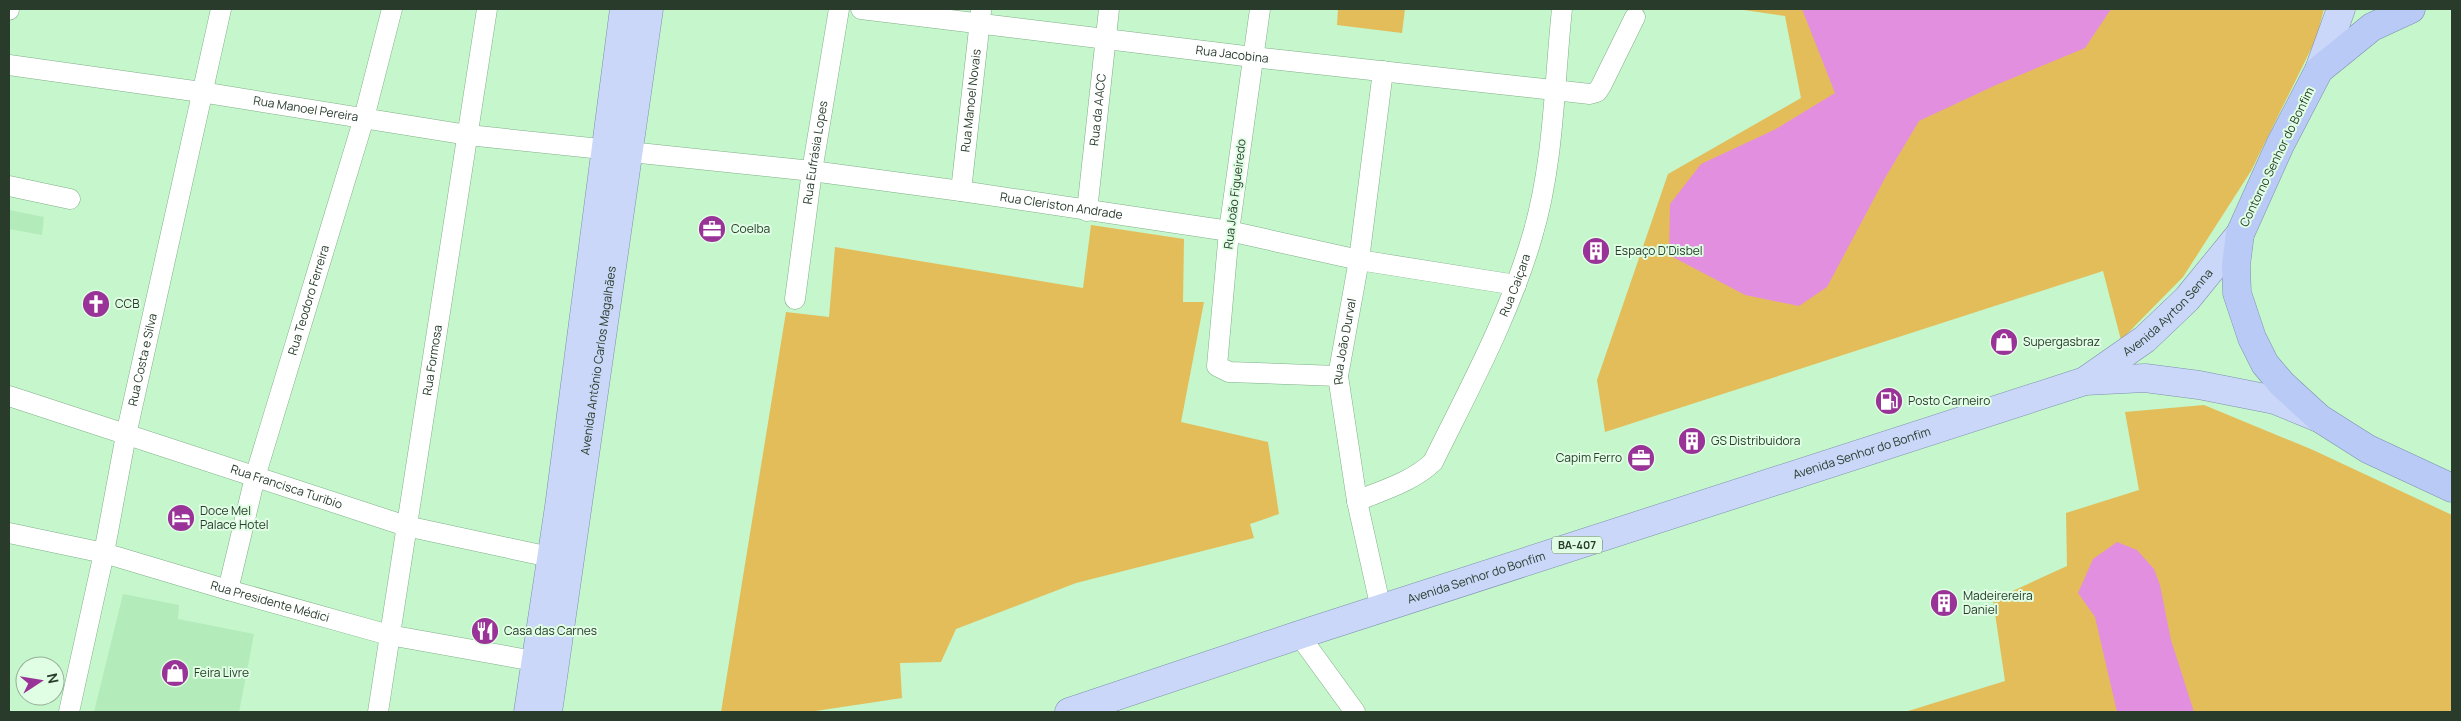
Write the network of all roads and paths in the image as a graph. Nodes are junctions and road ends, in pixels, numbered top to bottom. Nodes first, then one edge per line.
1 (221, 9) edge
2 (392, 9) edge
3 (487, 9) edge
4 (624, 9) edge
5 (649, 9) edge
6 (839, 9) edge
7 (862, 9) edge
8 (1109, 9) edge
9 (1260, 9) edge
10 (1562, 9) edge
11 (2341, 9) edge
12 (2411, 9) edge
13 (980, 15) edge
14 (1636, 17) dead end
15 (1104, 38) junction
16 (1253, 57) junction
17 (9, 65) edge
18 (2319, 70) junction
19 (1383, 71) junction
20 (1554, 91) junction
21 (201, 92) junction
22 (364, 118) junction
23 (468, 136) junction
24 (616, 152) junction
25 (812, 171) junction
26 (9, 186) edge
27 (961, 191) junction
28 (70, 199) dead end
29 (1087, 211) junction
30 (1230, 231) junction
31 (2240, 234) junction
32 (1359, 260) junction
33 (1516, 285) junction
34 (794, 299) dead end
35 (1338, 376) junction
36 (2085, 381) junction
37 (9, 396) edge
38 (2319, 418) junction
39 (126, 435) junction
40 (255, 477) junction
41 (2452, 488) edge
42 (1357, 501) junction
43 (406, 526) junction
44 (9, 533) edge
45 (104, 553) junction
46 (559, 559) junction
47 (228, 590) junction
48 (1381, 609) junction
49 (389, 635) junction
50 (1299, 635) junction
51 (534, 661) junction
52 (69, 712) edge
53 (378, 712) edge
54 (528, 712) edge
55 (548, 712) edge
56 (1069, 712) edge
57 (1355, 712) edge

1 - 21 street, Rua Costa e Silva
2 - 22 street, Rua Teodoro Ferreira
3 - 23 street, Rua Formosa
4 - 24 main road, Avenida Antônio Carlos Magalhães
5 - 24 main road, Avenida Antônio Carlos Magalhães
6 - 25 street, Rua Eufrásia Lopes
7 - 13 street, Rua Jacobina
8 - 15 street, Rua da AACC
9 - 16 street, Rua João Figueiredo
10 - 20 street, Rua Caiçara
11 - 18 main road
12 - 18 highway, Contorno Senhor do Bonfim
13 - 15 street, Rua Jacobina
13 - 27 street, Rua Manoel Novais
14 - 20 street, Rua Jacobina
15 - 16 street, Rua Jacobina
15 - 29 street, Rua da AACC
16 - 19 street, Rua Jacobina
16 - 30 street, Rua João Figueiredo
17 - 21 street, Rua Manoel Pereira
18 - 31 highway, Contorno Senhor do Bonfim
19 - 20 street, Rua Jacobina
19 - 32 street, Rua João Durval
20 - 33 street, Rua Caiçara
21 - 22 street, Rua Manoel Pereira
21 - 39 street, Rua Costa e Silva
22 - 23 street, Rua Manoel Pereira
22 - 40 street, Rua Teodoro Ferreira
23 - 24 street, Rua Manoel Pereira
23 - 43 street, Rua Formosa
24 - 25 street, Rua Cleriston Andrade
24 - 46 main road, Avenida Antônio Carlos Magalhães
25 - 27 street, Rua Cleriston Andrade
25 - 34 street, Rua Eufrásia Lopes
26 - 28 street
27 - 29 street, Rua Cleriston Andrade
29 - 30 street, Rua Cleriston Andrade
30 - 32 street, Rua Cleriston Andrade
30 - 35 street, Rua João Figueiredo
31 - 36 main road, Avenida Ayrton Senna
31 - 38 highway, Contorno Senhor do Bonfim
32 - 33 street, Rua Cleriston Andrade
32 - 35 street, Rua João Durval
33 - 42 street, Rua Caiçara
35 - 42 street, Rua João Durval
36 - 38 main road, Contorno Senhor do Bonfim
36 - 48 main road, Avenida Senhor do Bonfim / BA-407
37 - 39 street, Rua Francisca Turibio
38 - 41 highway, Contorno Senhor do Bonfim
39 - 40 street, Rua Francisca Turibio
39 - 45 street, Rua Costa e Silva
40 - 43 street, Rua Francisca Turibio
40 - 47 street, Rua Teodoro Ferreira
42 - 48 street, Rua João Durval
43 - 46 street, Rua Francisca Turibio
43 - 49 street, Rua Formosa
44 - 45 street, Rua Presidente Médici
45 - 47 street, Rua Presidente Médici
45 - 52 street, Rua Costa e Silva
46 - 51 main road, Avenida Antônio Carlos Magalhães
46 - 55 main road, Avenida Antônio Carlos Magalhães
47 - 49 street, Rua Presidente Médici
48 - 50 main road, Avenida Senhor do Bonfim / BA-407
49 - 51 street, Rua Presidente Médici
49 - 53 street, Rua Formosa
50 - 56 main road, Avenida Senhor do Bonfim / BA-407
50 - 57 street
51 - 54 main road, Avenida Antônio Carlos Magalhães

